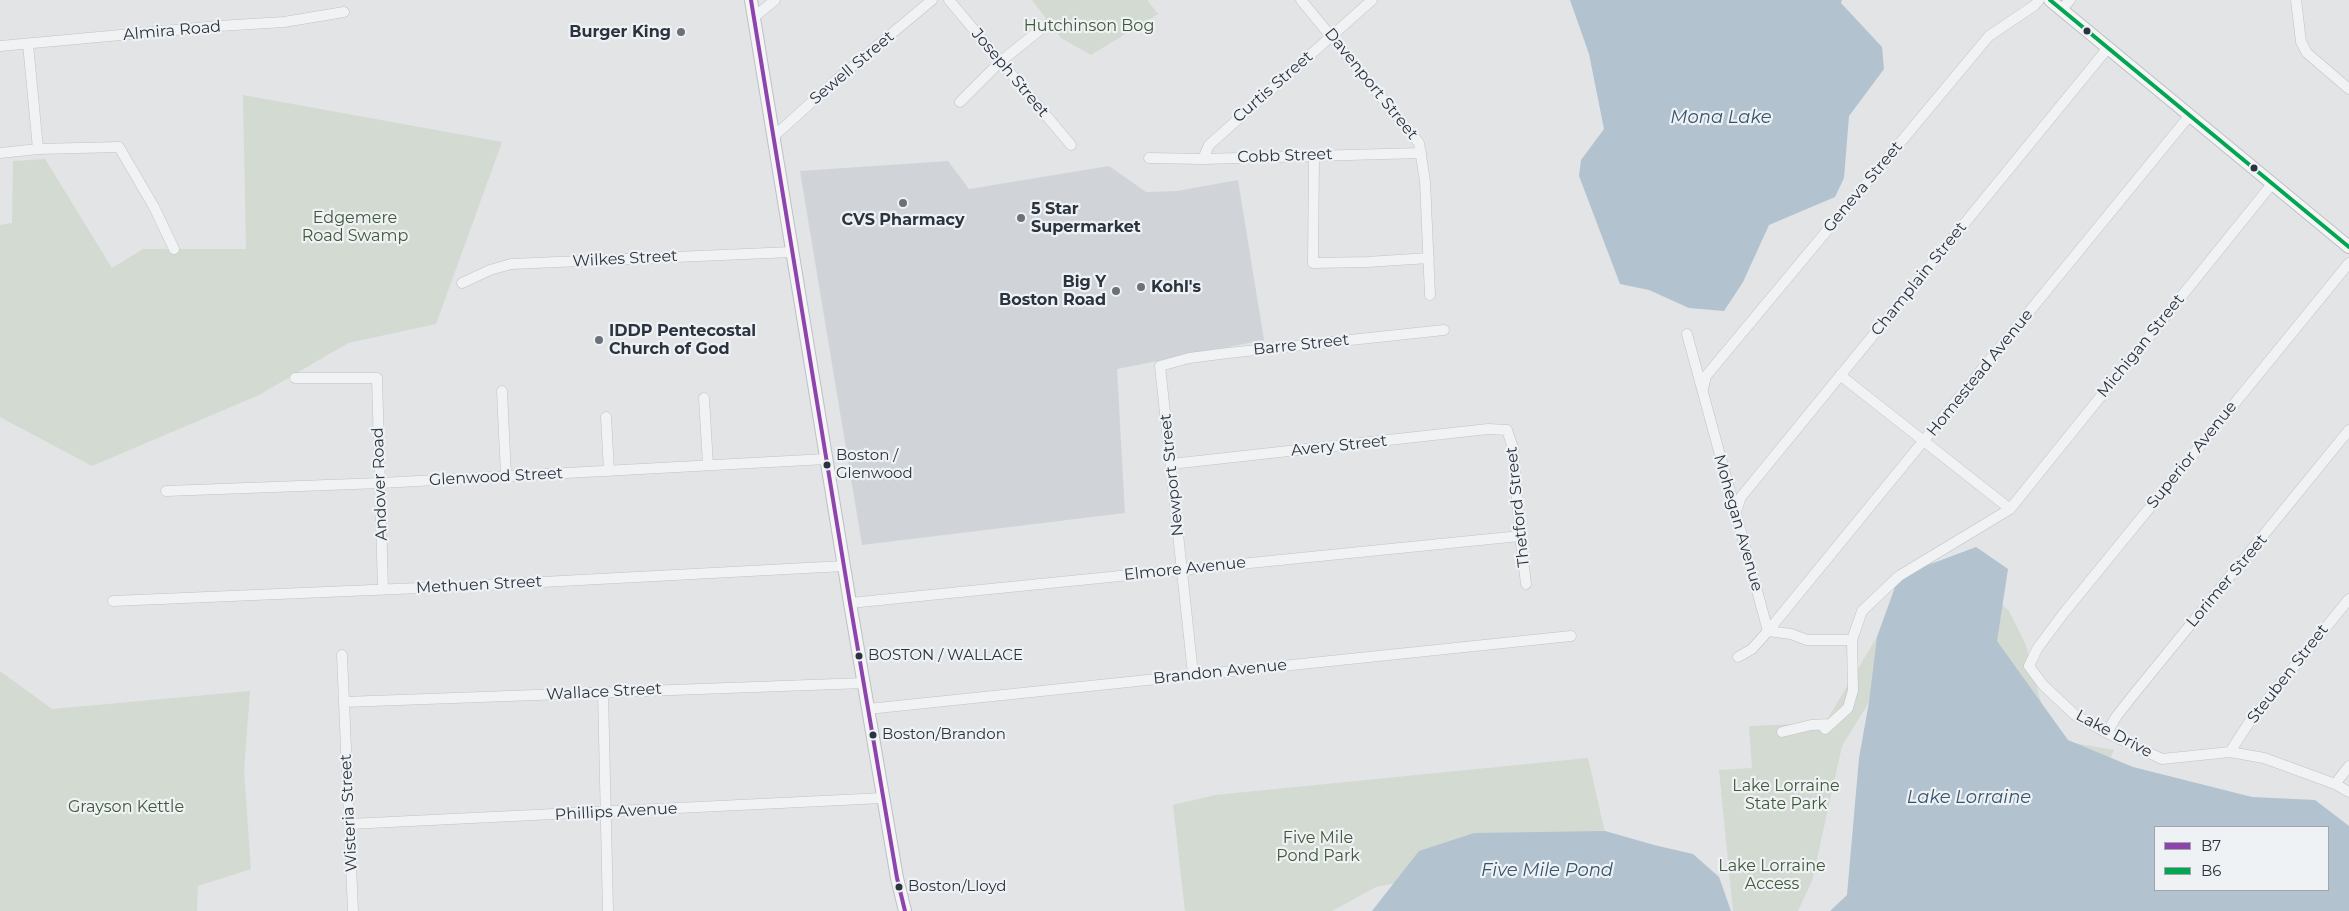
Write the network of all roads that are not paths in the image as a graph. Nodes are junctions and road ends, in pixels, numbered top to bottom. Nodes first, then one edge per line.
1 (751, 0) edge
2 (774, 0) edge
3 (932, 0) edge
4 (949, 0) edge
5 (1301, 0) edge
6 (1372, 0) edge
7 (2039, 0) edge
8 (2050, 0) edge
9 (2296, 0) edge
10 (2066, 5) edge
11 (344, 12) dead end
12 (754, 17) junction
13 (1046, 25) dead end
14 (1332, 36) junction
15 (28, 44) junction
16 (0, 46) edge
17 (2107, 49) junction
18 (1000, 62) junction
19 (2349, 89) edge
20 (960, 102) dead end
21 (2190, 115) junction
22 (773, 137) junction
23 (1071, 145) dead end
24 (38, 149) junction
25 (0, 153) edge
26 (1421, 153) junction
27 (1314, 156) junction
28 (1149, 158) dead end
29 (1203, 159) junction
30 (2272, 184) junction
31 (2349, 247) edge
32 (174, 249) dead end
33 (792, 252) junction
34 (1429, 258) junction
35 (2349, 263) edge
36 (462, 283) dead end
37 (1430, 295) dead end
38 (1444, 330) dead end
39 (1687, 334) dead end
40 (1160, 366) joint
41 (1840, 375) junction
42 (295, 378) dead end
43 (1703, 389) junction
44 (502, 391) dead end
45 (704, 398) dead end
46 (606, 417) dead end
47 (1507, 430) joint
48 (2349, 430) edge
49 (1924, 442) junction
50 (826, 459) junction
51 (1172, 464) junction
52 (708, 465) junction
53 (609, 471) junction
54 (506, 476) junction
55 (381, 483) junction
56 (166, 491) dead end
57 (2010, 509) junction
58 (1736, 511) junction
59 (1520, 536) junction
60 (844, 566) junction
61 (1181, 570) junction
62 (1526, 584) dead end
63 (383, 589) junction
64 (2349, 598) edge
65 (113, 601) dead end
66 (850, 603) junction
67 (1768, 631) junction
68 (1571, 636) dead end
69 (1852, 640) junction
70 (2037, 649) joint
71 (342, 655) dead end
72 (1738, 657) dead end
73 (1193, 674) junction
74 (864, 683) junction
75 (603, 692) junction
76 (344, 702) junction
77 (868, 709) junction
78 (1782, 732) dead end
79 (2107, 733) junction
80 (2230, 752) junction
81 (2349, 766) edge
82 (2335, 784) junction
83 (2349, 792) edge
84 (884, 798) junction
85 (607, 812) junction
86 (349, 824) junction
87 (354, 911) edge
88 (608, 911) edge
89 (905, 911) edge

1 - 12 main road
2 - 12 street
3 - 22 street, Sewell Street
4 - 18 street, Joseph Street
5 - 14 street, Davenport Street
6 - 14 street, Curtis Street
7 - 43 street, Geneva Street
8 - 10 main road
9 - 19 street
10 - 17 main road
11 - 15 street, Almira Road
12 - 22 main road
13 - 18 street
14 - 26 street, Davenport Street
14 - 29 street, Curtis Street
15 - 16 street, Almira Road
15 - 24 street
17 - 21 main road
17 - 41 street, Champlain Street
18 - 20 street
18 - 23 street, Joseph Street
21 - 30 main road
21 - 49 street, Homestead Avenue
22 - 33 main road
24 - 25 street
24 - 32 street
26 - 27 street, Cobb Street
26 - 34 street, Davenport Street
27 - 29 street, Cobb Street
27 - 34 street
28 - 29 street, Cobb Street
30 - 31 main road
30 - 57 street, Michigan Street
33 - 36 street, Wilkes Street
33 - 50 main road
34 - 37 street, Davenport Street
35 - 70 street, Superior Avenue
38 - 40 street, Barre Street
39 - 43 street, Mohegan Avenue
40 - 51 street, Newport Street
41 - 49 street
41 - 58 street, Champlain Street
42 - 55 street, Andover Road
43 - 58 street, Mohegan Avenue
44 - 54 street
45 - 52 street
46 - 53 street
47 - 51 street, Avery Street
47 - 59 street, Thetford Street
48 - 79 street, Lorimer Street
49 - 57 street
49 - 67 street, Homestead Avenue
50 - 52 street, Glenwood Street
50 - 60 main road
51 - 61 street, Newport Street
52 - 53 street, Glenwood Street
53 - 54 street, Glenwood Street
54 - 55 street, Glenwood Street
55 - 56 street, Glenwood Street
55 - 63 street, Andover Road
57 - 69 street
58 - 67 street, Mohegan Avenue
59 - 61 street, Elmore Avenue
59 - 62 street, Thetford Street
60 - 63 street, Methuen Street
60 - 66 main road
61 - 66 street, Elmore Avenue
61 - 73 street, Newport Street
63 - 65 street, Methuen Street
64 - 80 street, Steuben Street
66 - 74 main road
67 - 69 street
67 - 72 street, Homestead Avenue
68 - 73 street, Brandon Avenue
69 - 78 street
70 - 79 street, Lake Drive
71 - 76 street
73 - 77 street, Brandon Avenue
74 - 75 street, Wallace Street
74 - 77 main road
75 - 76 street, Wallace Street
75 - 85 street
76 - 86 street, Wisteria Street
77 - 84 main road
79 - 80 street, Lake Drive
80 - 82 street, Lake Drive
81 - 82 street
82 - 83 street, Lake Drive
84 - 85 street, Phillips Avenue
84 - 89 main road
85 - 86 street, Phillips Avenue
85 - 88 street
86 - 87 street, Wisteria Street

